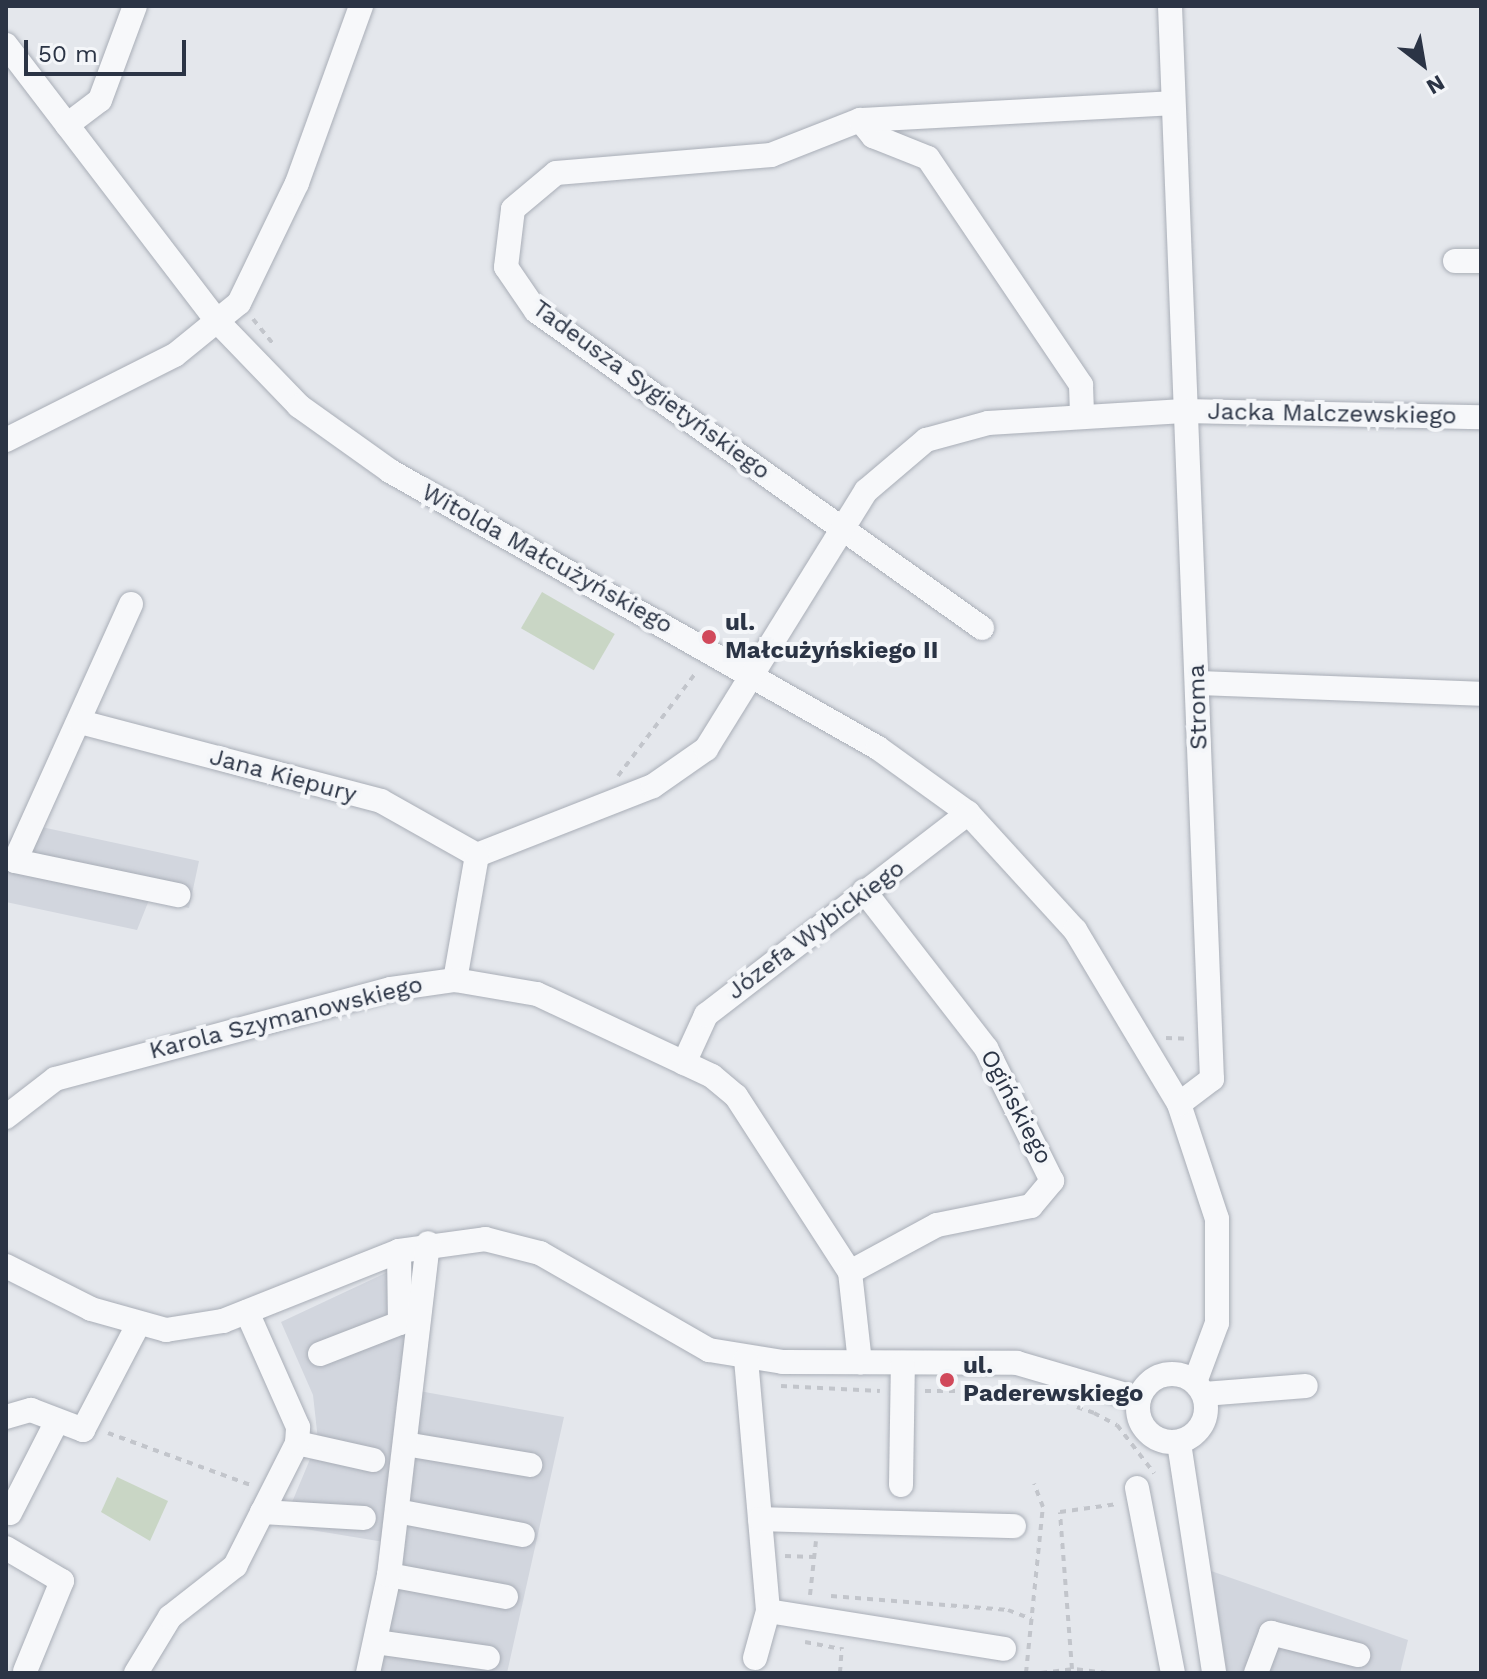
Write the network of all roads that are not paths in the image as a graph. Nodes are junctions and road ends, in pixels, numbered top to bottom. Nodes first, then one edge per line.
1 (135, 6) edge
2 (361, 6) edge
3 (1170, 6) edge
4 (7, 46) edge
5 (1173, 103) junction
6 (860, 120) junction
7 (67, 125) junction
8 (1455, 261) dead end
9 (1481, 261) edge
10 (218, 322) junction
11 (1184, 411) junction
12 (1082, 417) junction
13 (1481, 417) edge
14 (6, 440) edge
15 (842, 528) junction
16 (131, 604) dead end
17 (982, 628) dead end
18 (754, 675) junction
19 (1198, 683) junction
20 (1481, 694) edge
21 (80, 722) junction
22 (968, 813) junction
23 (477, 855) junction
24 (864, 891) junction
25 (178, 895) dead end
26 (455, 980) junction
27 (684, 1063) junction
28 (1179, 1104) junction
29 (6, 1117) edge
30 (428, 1243) junction
31 (399, 1251) junction
32 (6, 1266) edge
33 (850, 1272) junction
34 (247, 1312) junction
35 (138, 1325) junction
36 (320, 1354) dead end
37 (746, 1359) junction
38 (860, 1362) junction
39 (903, 1363) junction
40 (1306, 1386) dead end
41 (1200, 1388) junction
42 (1139, 1399) junction
43 (6, 1417) edge
44 (56, 1423) junction
45 (297, 1443) junction
46 (1179, 1443) junction
47 (405, 1444) junction
48 (373, 1460) dead end
49 (530, 1465) dead end
50 (901, 1485) dead end
51 (1138, 1494) road end
52 (266, 1502) junction
53 (397, 1511) junction
54 (10, 1513) dead end
55 (364, 1518) dead end
56 (760, 1519) junction
57 (1014, 1526) dead end
58 (523, 1535) dead end
59 (6, 1548) edge
60 (389, 1575) junction
61 (506, 1597) dead end
62 (768, 1601) junction
63 (376, 1642) junction
64 (1004, 1649) dead end
65 (1358, 1655) dead end
66 (488, 1658) dead end
67 (755, 1658) dead end
68 (20, 1670) edge
69 (136, 1673) edge
70 (368, 1673) edge
71 (1173, 1673) edge
72 (1214, 1673) edge
73 (1256, 1673) edge

1 - 7 street
2 - 10 street
3 - 5 street, Stroma
4 - 7 street, Witolda Małcużyńskiego
5 - 6 street, Tadeusza Sygietyńskiego
5 - 11 street, Stroma
6 - 12 street
6 - 15 street, Tadeusza Sygietyńskiego
7 - 10 street, Witolda Małcużyńskiego
8 - 9 street
10 - 14 street
10 - 18 street, Witolda Małcużyńskiego
11 - 12 street, Jacka Malczewskiego
11 - 13 street, Jacka Malczewskiego
11 - 19 street, Stroma
12 - 15 street, Jacka Malczewskiego
15 - 17 street, Tadeusza Sygietyńskiego
15 - 18 street, Jacka Malczewskiego
16 - 21 street
18 - 22 street, Witolda Małcużyńskiego
18 - 23 street, Jacka Malczewskiego
19 - 20 street
19 - 28 street, Stroma
21 - 23 street, Jana Kiepury
21 - 25 street
22 - 24 street, Józefa Wybickiego
22 - 28 street, Witolda Małcużyńskiego
23 - 26 street
24 - 27 street, Józefa Wybickiego
24 - 33 street, Ogińskiego
26 - 27 street, Karola Szymanowskiego
26 - 29 street, Karola Szymanowskiego
27 - 33 street, Karola Szymanowskiego
28 - 41 street
30 - 31 street
30 - 37 street
30 - 47 street
31 - 34 street
31 - 36 street
32 - 35 street
33 - 38 street, Karola Szymanowskiego
34 - 35 street
34 - 45 street
35 - 44 street
37 - 38 street
37 - 56 street
38 - 39 street
39 - 42 street
39 - 50 street
40 - 41 street
41 - 42 street
41 - 46 street
42 - 46 street
43 - 44 street
44 - 54 street
45 - 48 street
45 - 52 street
46 - 72 street
47 - 49 street
47 - 53 street
51 - 71 street
52 - 55 street
52 - 69 street
53 - 58 street
53 - 60 street
56 - 57 street
56 - 62 street
59 - 68 street
60 - 61 street
60 - 63 street
62 - 64 street
62 - 67 street
63 - 66 street
63 - 70 street
65 - 73 street

